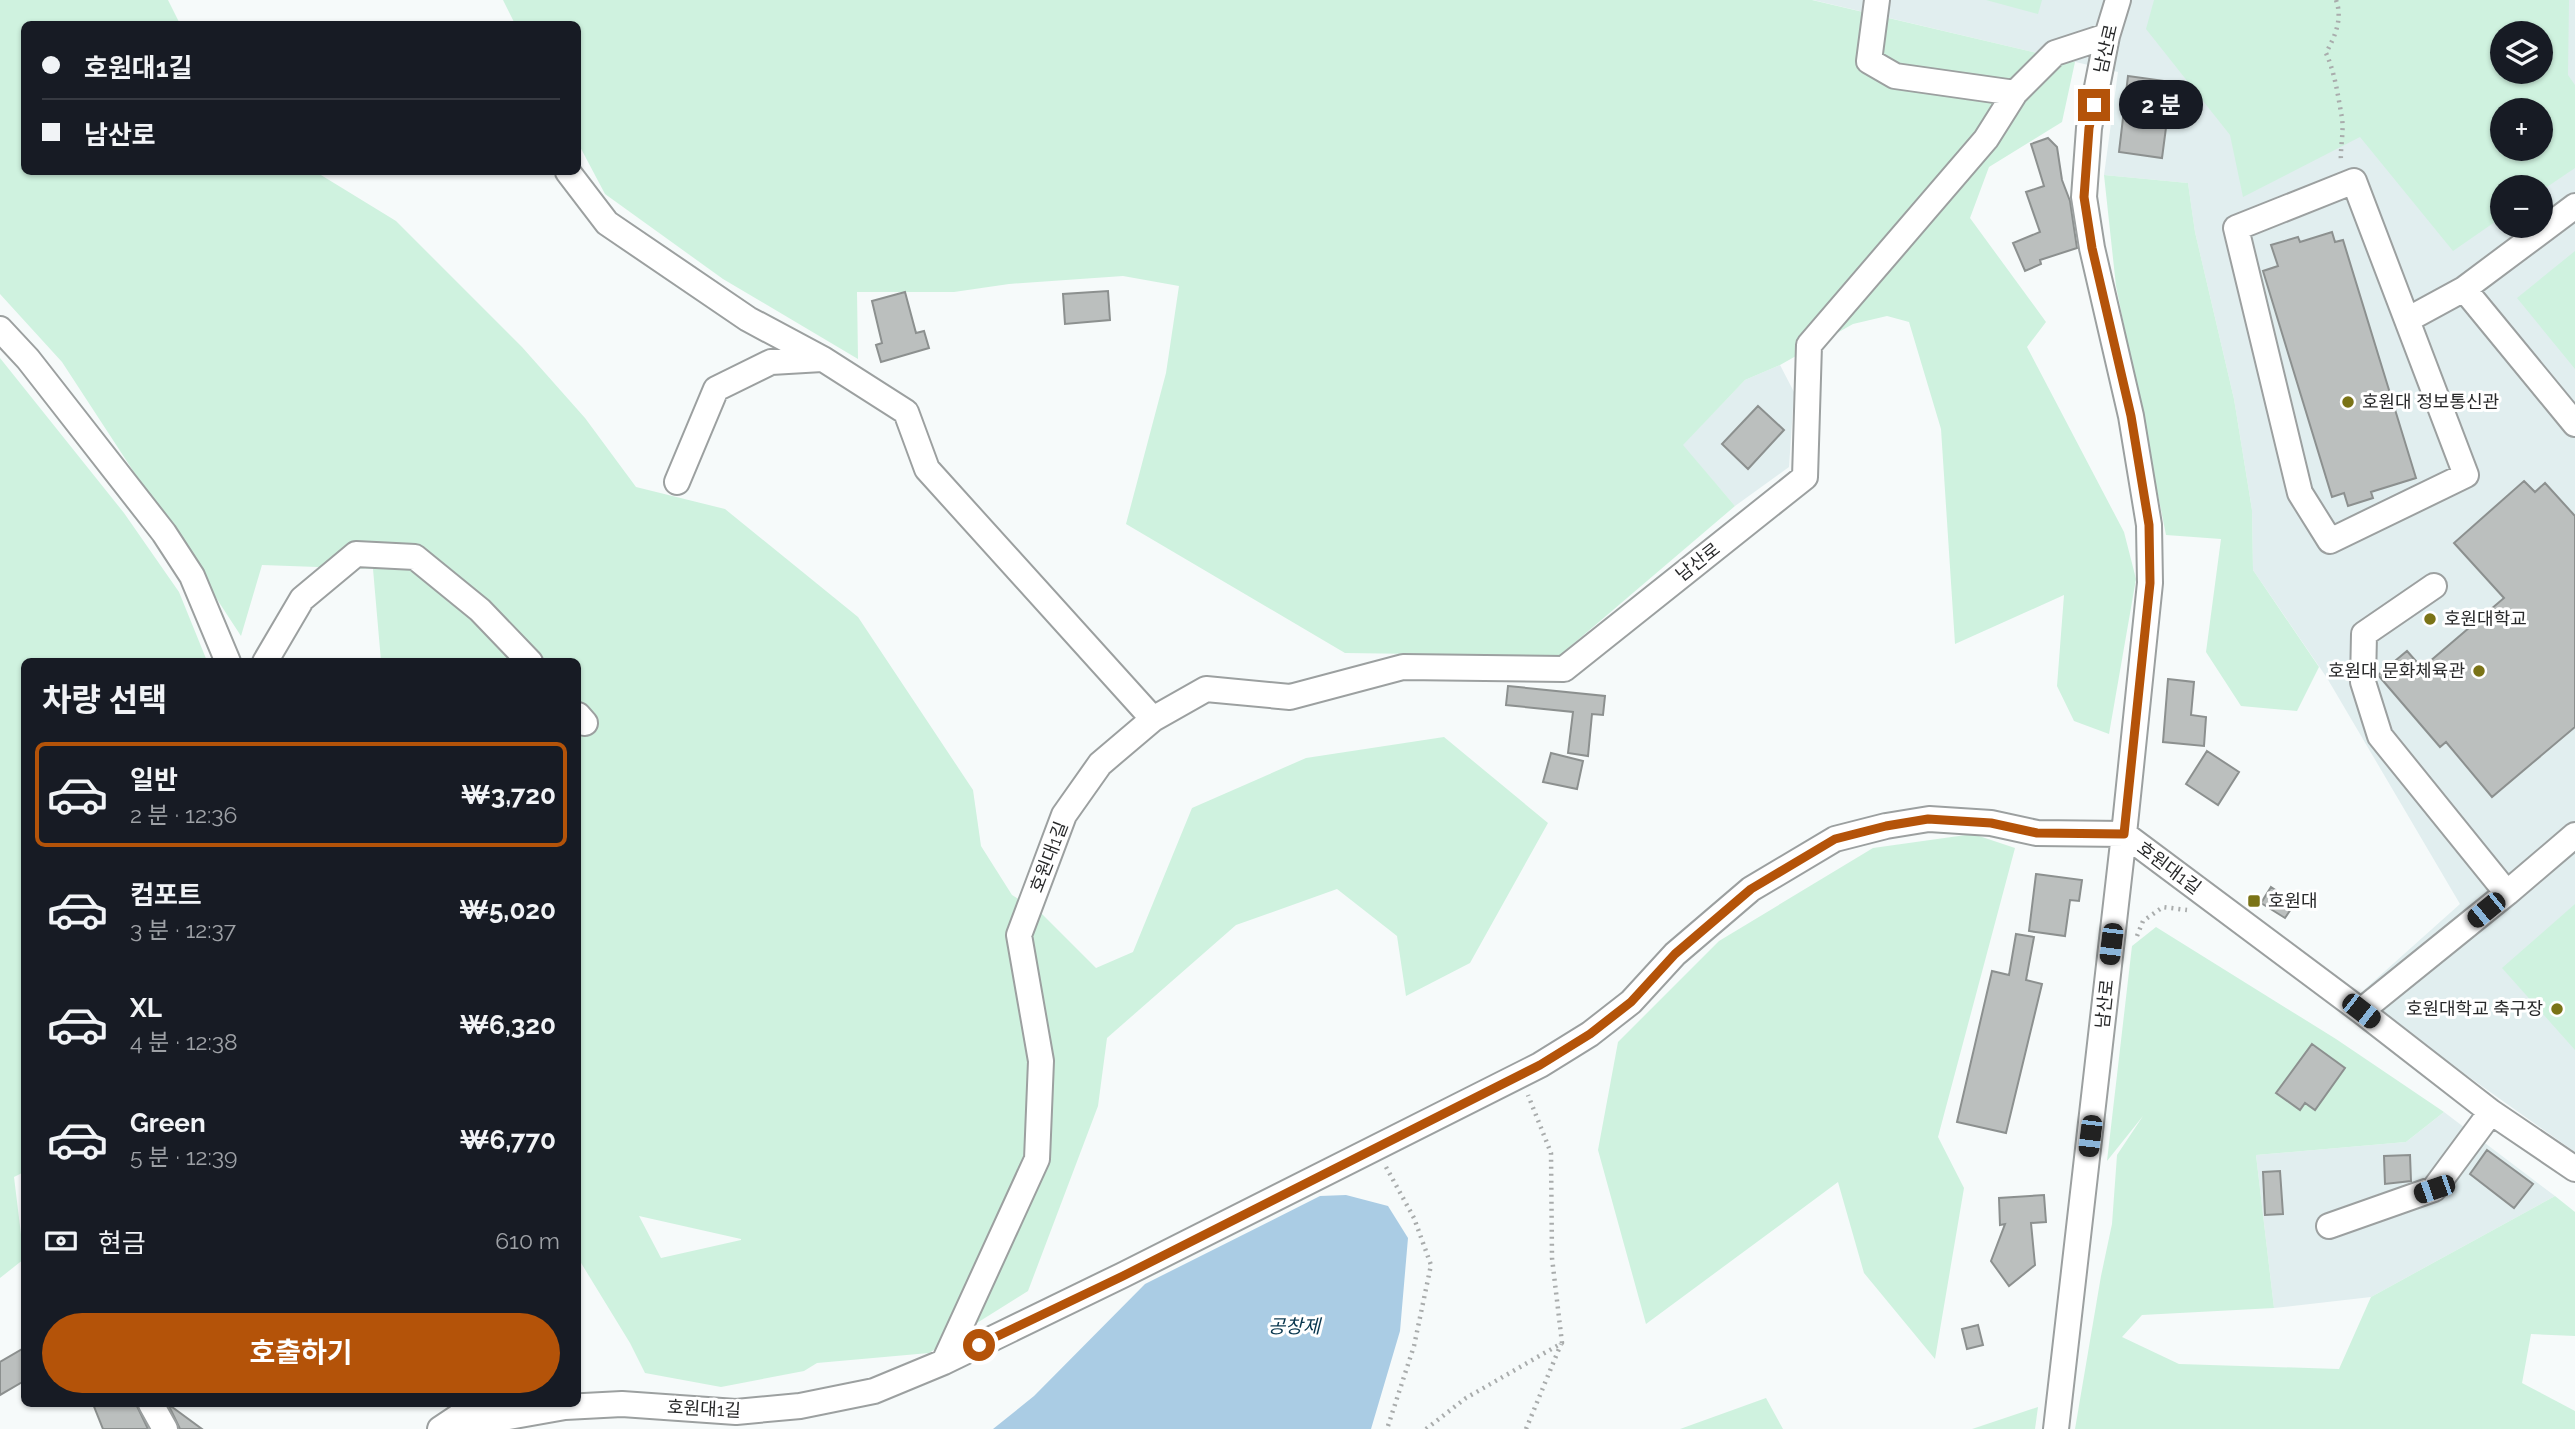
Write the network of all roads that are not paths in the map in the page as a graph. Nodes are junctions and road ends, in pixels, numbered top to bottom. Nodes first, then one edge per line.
1 (1877, 0) edge
2 (2118, 0) edge
3 (2107, 36) junction
4 (2015, 93) junction
5 (570, 175) edge
6 (2575, 206) edge
7 (2464, 289) junction
8 (2407, 320) junction
9 (0, 329) edge
10 (823, 359) junction
11 (2575, 424) edge
12 (677, 482) dead end
13 (2434, 586) dead end
14 (226, 658) edge
15 (267, 658) edge
16 (526, 658) edge
17 (1153, 719) junction
18 (2124, 834) junction
19 (2575, 835) edge
20 (2507, 893) junction
21 (2361, 1011) junction
22 (2491, 1112) junction
23 (2575, 1169) edge
24 (2329, 1226) dead end
25 (944, 1362) junction
26 (581, 1406) edge
27 (153, 1407) edge
28 (565, 1407) edge
29 (450, 1417) edge
30 (165, 1429) edge
31 (2056, 1429) edge

1 - 4 street
2 - 3 street, 남산로
3 - 4 street, 남산로
3 - 18 street, 남산로
4 - 17 street, 남산로
5 - 10 street
6 - 7 street
7 - 8 street
7 - 11 street
8 - 8 street
9 - 14 street
10 - 12 street
10 - 17 street
13 - 20 street
15 - 16 street
17 - 25 street, 호원대1길
18 - 21 street, 호원대1길
18 - 25 street, 호원대1길
18 - 31 street, 남산로
19 - 20 street
20 - 21 street
21 - 22 street, 호원대1길
22 - 23 street, 호원대1길
22 - 24 street
25 - 26 street, 호원대1길
27 - 30 street
28 - 29 street, 호원대1길

